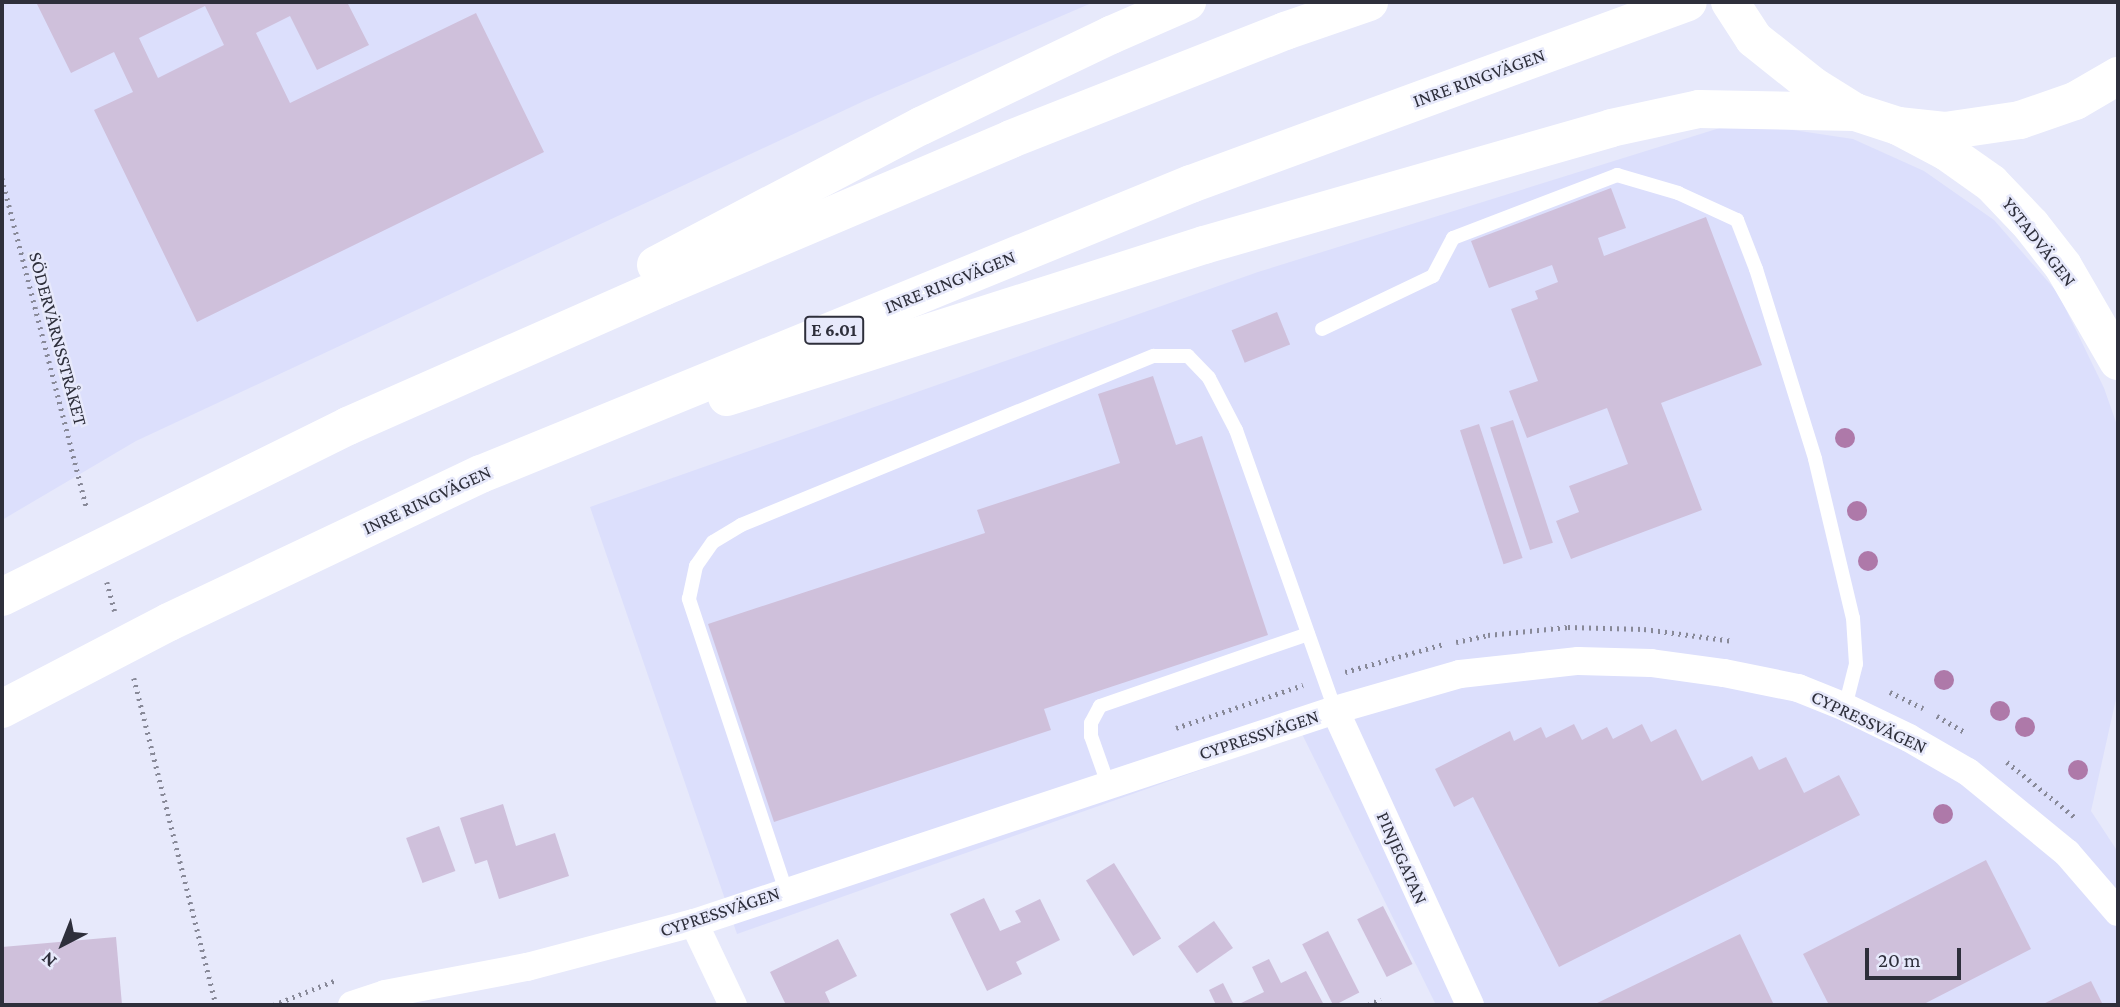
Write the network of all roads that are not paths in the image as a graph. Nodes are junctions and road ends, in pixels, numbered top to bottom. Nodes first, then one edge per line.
1 (1369, 2) edge
2 (1688, 2) edge
3 (1730, 2) edge
4 (1182, 3) edge
5 (2118, 76) edge
6 (1855, 112) junction
7 (1898, 126) junction
8 (1322, 329) dead end
9 (2118, 361) edge
10 (348, 426) junction
11 (481, 474) junction
12 (2, 597) edge
13 (1308, 634) junction
14 (1845, 707) junction
15 (2, 709) edge
16 (1335, 710) junction
17 (1108, 784) junction
18 (786, 891) junction
19 (2118, 912) edge
20 (694, 923) junction
21 (387, 1000) edge
22 (352, 1005) edge
23 (733, 1005) edge
24 (1470, 1005) edge

1 - 10 main road
2 - 11 main road, INRE RINGVÄGEN / E 6.01
3 - 6 main road
4 - 10 main road
5 - 7 main road
6 - 7 main road
6 - 11 main road
7 - 9 main road, YSTADVÄGEN
8 - 14 lane
10 - 12 main road
11 - 15 main road, INRE RINGVÄGEN / E 6.01
13 - 16 lane
13 - 17 lane
13 - 18 lane
14 - 16 street, CYPRESSVÄGEN
14 - 19 street, CYPRESSVÄGEN
16 - 17 street, CYPRESSVÄGEN
16 - 24 street, PINJEGATAN
17 - 18 street, CYPRESSVÄGEN
18 - 20 street, CYPRESSVÄGEN
20 - 21 street, CYPRESSVÄGEN
20 - 23 street
21 - 22 street, CYPRESSVÄGEN

